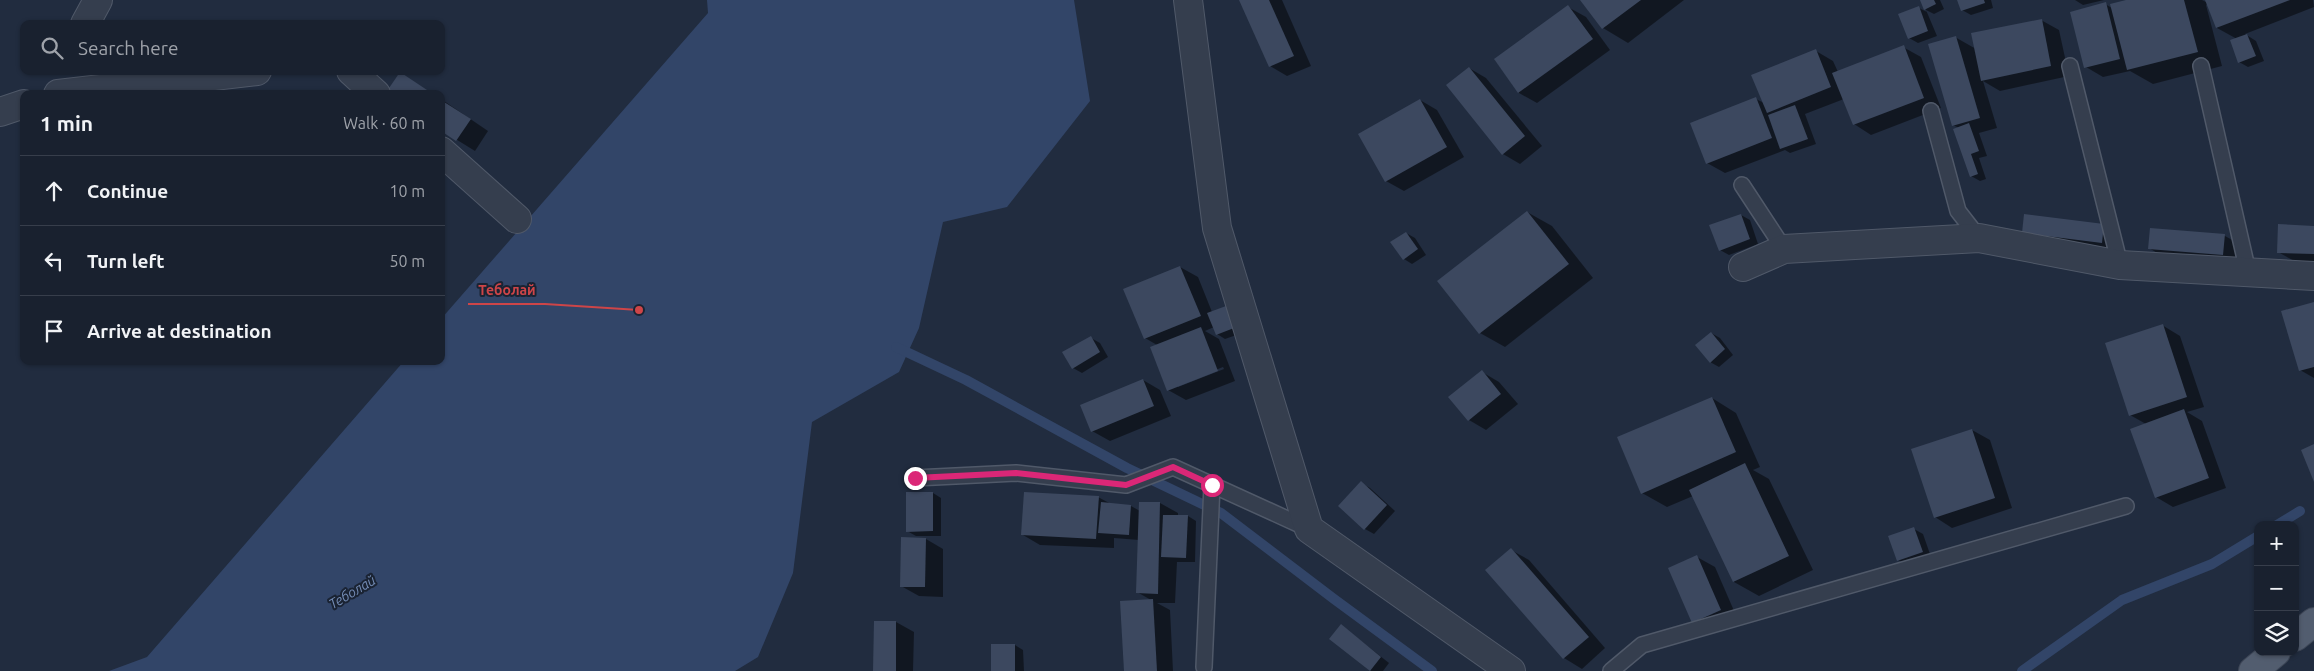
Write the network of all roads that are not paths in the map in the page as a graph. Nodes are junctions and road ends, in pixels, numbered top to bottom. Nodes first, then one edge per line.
1 (98, 0) edge
2 (1188, 0) edge
3 (88, 20) edge
4 (2070, 66) dead end
5 (2201, 66) dead end
6 (206, 75) edge
7 (355, 75) edge
8 (64, 86) edge
9 (372, 90) edge
10 (20, 105) edge
11 (1931, 111) dead end
12 (0, 112) edge
13 (445, 155) edge
14 (1742, 185) dead end
15 (517, 218) dead end
16 (1979, 238) junction
17 (1784, 250) junction
18 (2120, 265) junction
19 (1743, 267) dead end
20 (2248, 272) junction
21 (2314, 276) edge
22 (915, 478) dead end
23 (1212, 491) junction
24 (2126, 506) dead end
25 (1309, 529) junction
26 (2314, 622) edge
27 (2299, 634) edge
28 (2271, 656) edge
29 (1204, 667) dead end
30 (1511, 671) edge
31 (1611, 671) edge
32 (2253, 671) edge

1 - 3 street
2 - 25 street
4 - 18 lane
5 - 20 lane
6 - 8 street
7 - 9 street
10 - 12 street
11 - 16 lane
13 - 15 street
14 - 17 lane
16 - 17 street
16 - 18 street
17 - 19 street
18 - 20 street
20 - 21 street
22 - 23 lane
23 - 25 lane
23 - 29 lane
24 - 31 lane
25 - 30 street
26 - 27 main road
28 - 32 main road

